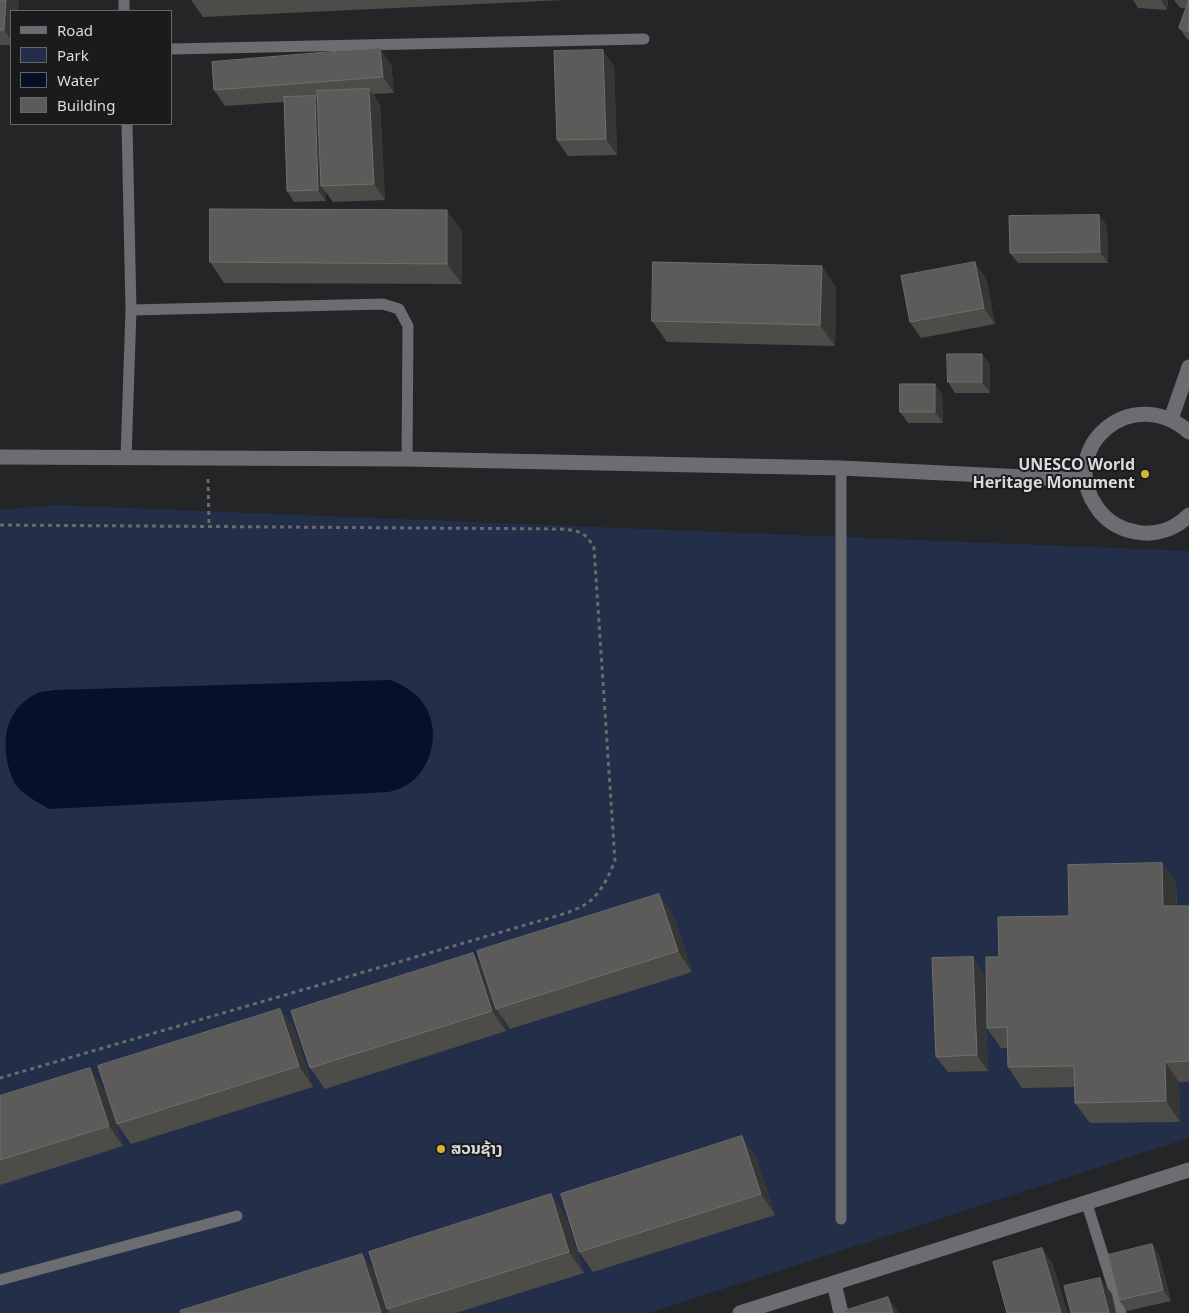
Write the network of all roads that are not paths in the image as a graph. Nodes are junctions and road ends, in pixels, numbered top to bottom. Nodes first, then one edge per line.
1 (644, 39) dead end
2 (172, 49) edge
3 (127, 125) edge
4 (131, 310) junction
5 (1189, 367) edge
6 (1171, 419) junction
7 (1189, 432) edge
8 (0, 456) edge
9 (126, 456) junction
10 (407, 459) junction
11 (841, 468) junction
12 (1086, 480) junction
13 (1189, 516) edge
14 (1189, 1170) edge
15 (1087, 1204) junction
16 (237, 1216) dead end
17 (842, 1219) dead end
18 (0, 1280) edge
19 (834, 1283) junction
20 (740, 1313) edge
21 (841, 1313) edge
22 (1121, 1313) edge

1 - 2 lane
3 - 4 lane
4 - 9 lane
4 - 10 lane
5 - 6 street
6 - 7 street
6 - 12 street
8 - 9 street
9 - 10 street
10 - 11 street
11 - 12 street
11 - 17 lane
12 - 13 street
14 - 15 street
15 - 19 street
15 - 22 lane
16 - 18 lane
19 - 20 street
19 - 21 street

